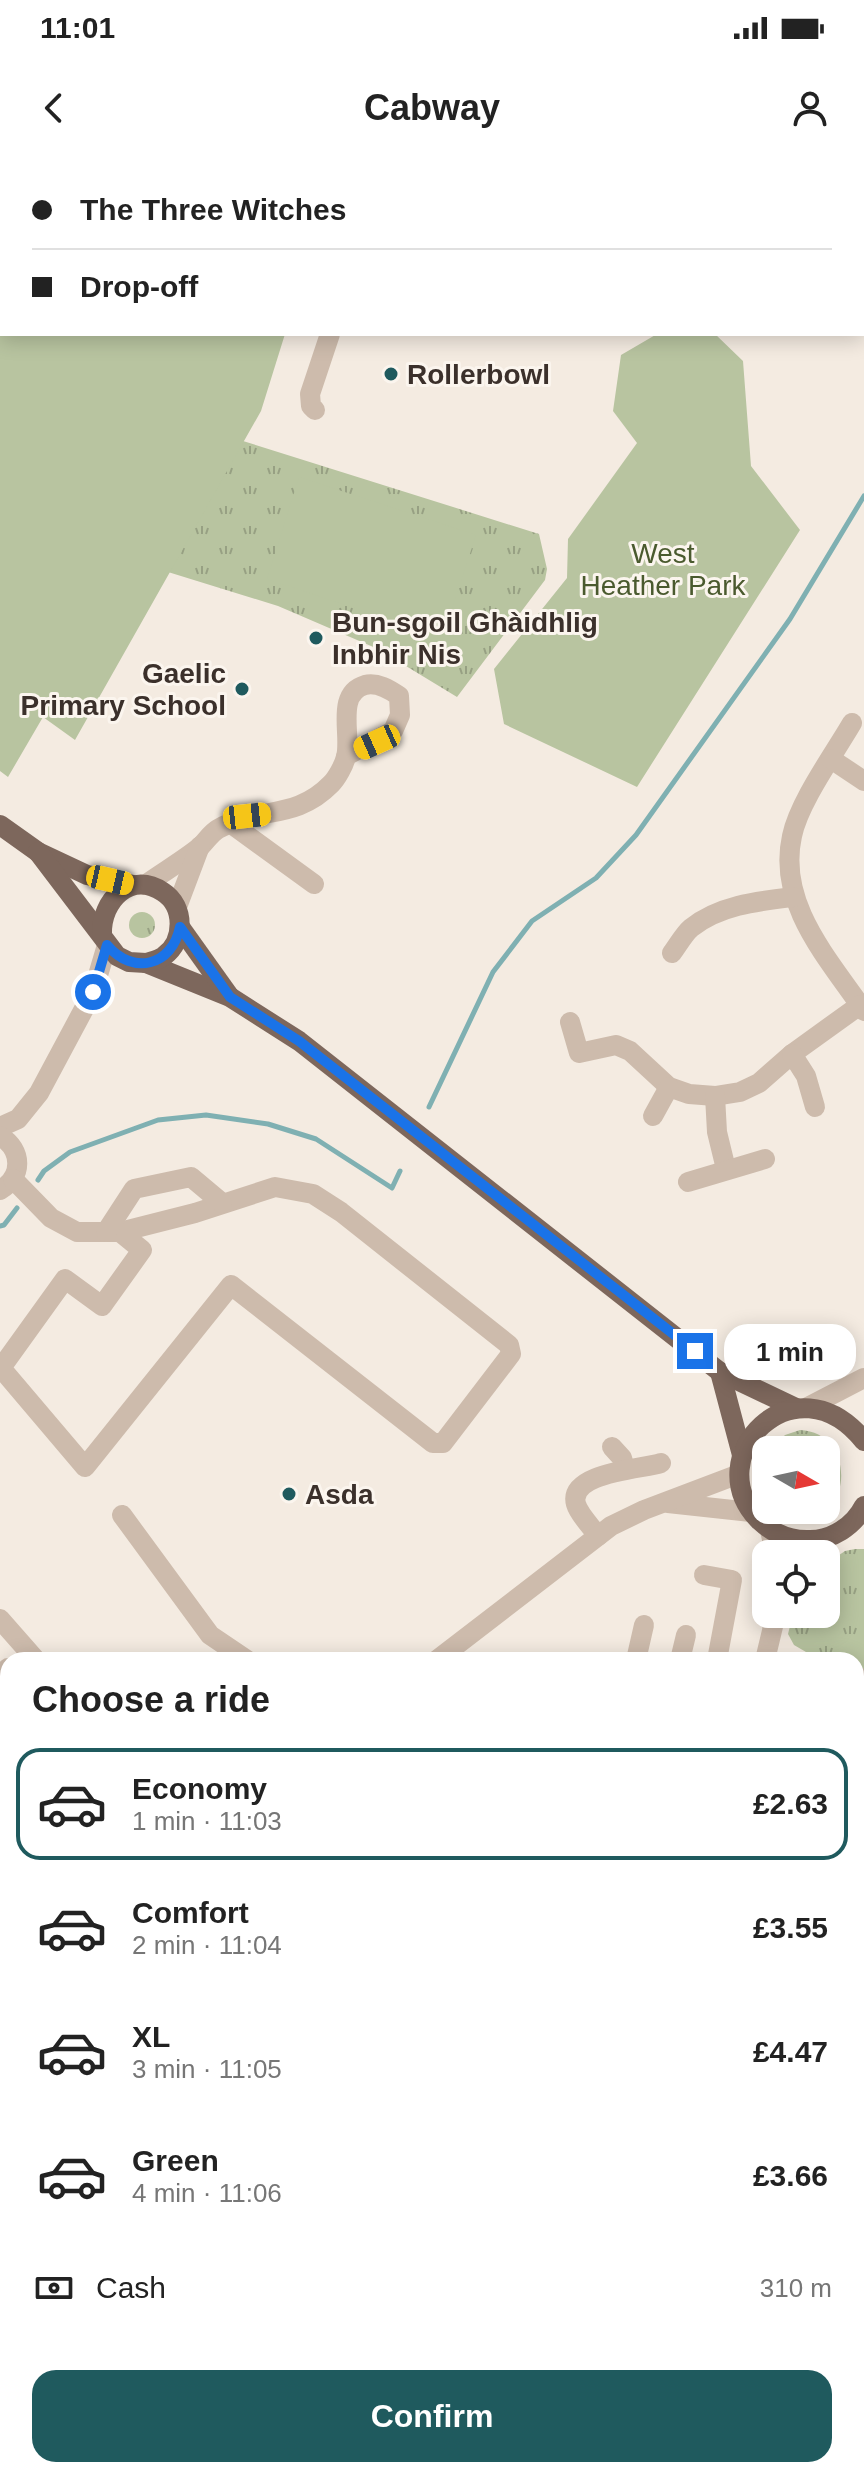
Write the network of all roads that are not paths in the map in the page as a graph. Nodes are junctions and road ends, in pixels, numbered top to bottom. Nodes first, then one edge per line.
1 (329, 336) edge
2 (315, 410) dead end
3 (852, 723) dead end
4 (346, 750) dead end
5 (831, 759) junction
6 (864, 781) edge
7 (230, 823) junction
8 (0, 825) edge
9 (200, 846) junction
10 (38, 852) junction
11 (314, 884) dead end
12 (139, 885) junction
13 (793, 897) junction
14 (178, 917) junction
15 (105, 939) junction
16 (672, 953) dead end
17 (138, 963) junction
18 (93, 992) junction
19 (230, 997) junction
20 (862, 1008) edge
21 (570, 1022) dead end
22 (792, 1054) junction
23 (669, 1087) junction
24 (715, 1096) junction
25 (815, 1107) dead end
26 (653, 1116) dead end
27 (9, 1123) edge
28 (0, 1136) edge
29 (17, 1156) junction
30 (765, 1159) dead end
31 (726, 1169) junction
32 (688, 1182) dead end
33 (7, 1185) edge
34 (222, 1203) junction
35 (113, 1232) junction
36 (720, 1372) junction
37 (864, 1378) edge
38 (802, 1408) junction
39 (864, 1441) edge
40 (612, 1447) dead end
41 (661, 1463) dead end
42 (741, 1465) junction
43 (625, 1468) junction
44 (665, 1502) junction
45 (864, 1506) edge
46 (751, 1512) junction
47 (122, 1515) dead end
48 (856, 1527) edge
49 (770, 1530) junction
50 (598, 1536) junction
51 (772, 1540) edge
52 (796, 1540) edge
53 (823, 1540) edge
54 (704, 1575) dead end
55 (0, 1619) edge
56 (644, 1625) dead end
57 (774, 1628) edge
58 (686, 1635) dead end
59 (23, 1652) edge
60 (235, 1652) edge
61 (447, 1652) edge
62 (638, 1652) edge
63 (682, 1652) edge
64 (718, 1652) edge
65 (769, 1652) edge

1 - 2 street
3 - 5 street
4 - 7 street
5 - 6 street
5 - 13 street
7 - 9 street
7 - 11 street
8 - 10 main road
9 - 12 street
9 - 14 street
10 - 12 main road
10 - 15 main road
12 - 14 main road
12 - 15 main road
13 - 16 street
13 - 20 street
14 - 17 main road
14 - 19 main road
15 - 17 main road
15 - 18 street
17 - 18 street
17 - 19 main road
18 - 27 street
19 - 36 main road
20 - 22 street
21 - 23 street
22 - 24 street
22 - 25 street
23 - 24 street
23 - 26 street
24 - 31 street
27 - 29 street
28 - 29 street
29 - 33 street
30 - 31 street
31 - 32 street
33 - 35 street
34 - 35 street
34 - 35 street
34 - 35 street
36 - 38 main road
36 - 42 main road
37 - 38 street
38 - 39 main road
38 - 42 main road
40 - 43 street
41 - 43 street
42 - 44 street
42 - 46 main road
43 - 50 street
44 - 46 street
44 - 50 street
45 - 48 main road
46 - 49 main road
47 - 60 street
48 - 53 main road
49 - 51 street
49 - 52 main road
50 - 61 street
54 - 64 street
55 - 59 street
56 - 62 street
57 - 65 street
58 - 63 street

